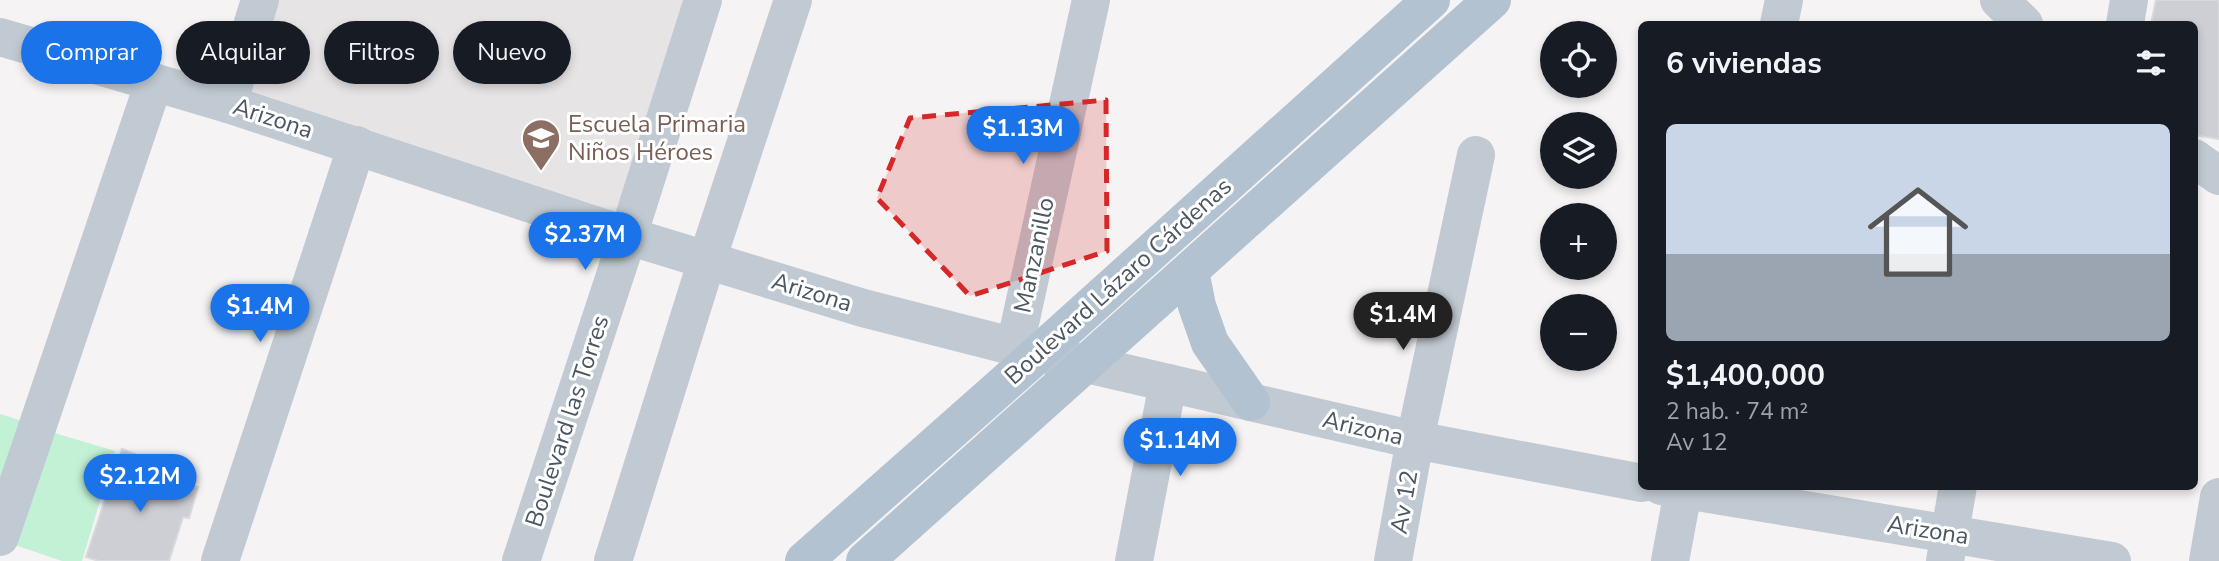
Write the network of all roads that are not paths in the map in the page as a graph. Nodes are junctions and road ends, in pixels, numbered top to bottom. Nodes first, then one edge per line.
1 (260, 0) edge
2 (703, 0) edge
3 (793, 0) edge
4 (1091, 0) edge
5 (1431, 0) edge
6 (1492, 0) edge
7 (1784, 0) edge
8 (1998, 0) edge
9 (2043, 0) edge
10 (2129, 0) edge
11 (1780, 21) edge
12 (2021, 21) edge
13 (2040, 21) edge
14 (2126, 21) edge
15 (0, 37) edge
16 (21, 43) edge
17 (153, 84) edge
18 (161, 84) edge
19 (228, 104) junction
20 (357, 145) junction
21 (1476, 155) dead end
22 (2198, 161) edge
23 (2219, 176) edge
24 (628, 236) junction
25 (707, 260) junction
26 (1190, 271) junction
27 (1027, 350) junction
28 (1087, 364) junction
29 (1168, 383) junction
30 (1251, 402) junction
31 (1415, 440) junction
32 (1638, 482) edge
33 (1676, 490) edge
34 (1685, 490) edge
35 (1957, 490) edge
36 (2219, 497) edge
37 (0, 537) edge
38 (1948, 547) edge
39 (220, 561) edge
40 (521, 561) edge
41 (613, 561) edge
42 (804, 561) edge
43 (865, 561) edge
44 (1134, 561) edge
45 (1393, 561) edge
46 (1670, 561) edge
47 (2112, 561) edge
48 (2207, 561) edge

1 - 19 street
2 - 24 street, Boulevard las Torres
3 - 25 street
4 - 27 street, Manzanillo
5 - 27 main road, Boulevard Lázaro Cárdenas
6 - 26 main road, Boulevard Lázaro Cárdenas
7 - 11 street
8 - 12 street
9 - 13 street
10 - 14 street
15 - 16 street, Arizona
17 - 37 street
18 - 19 street, Arizona
19 - 20 street, Arizona
20 - 24 street, Arizona
20 - 39 street
21 - 31 street, Av 12
22 - 23 street
24 - 25 street, Arizona
24 - 40 street, Boulevard las Torres
25 - 27 street, Arizona
25 - 41 street
26 - 28 main road, Boulevard Lázaro Cárdenas
26 - 30 main road
27 - 28 street, Arizona
27 - 42 main road, Boulevard Lázaro Cárdenas
28 - 29 street, Arizona
28 - 43 main road, Boulevard Lázaro Cárdenas
29 - 30 street, Arizona
29 - 44 street
30 - 31 street, Arizona
31 - 32 street, Arizona
31 - 45 street, Av 12
33 - 46 street
34 - 38 street, Arizona
35 - 38 street
36 - 48 street
38 - 47 street, Arizona

